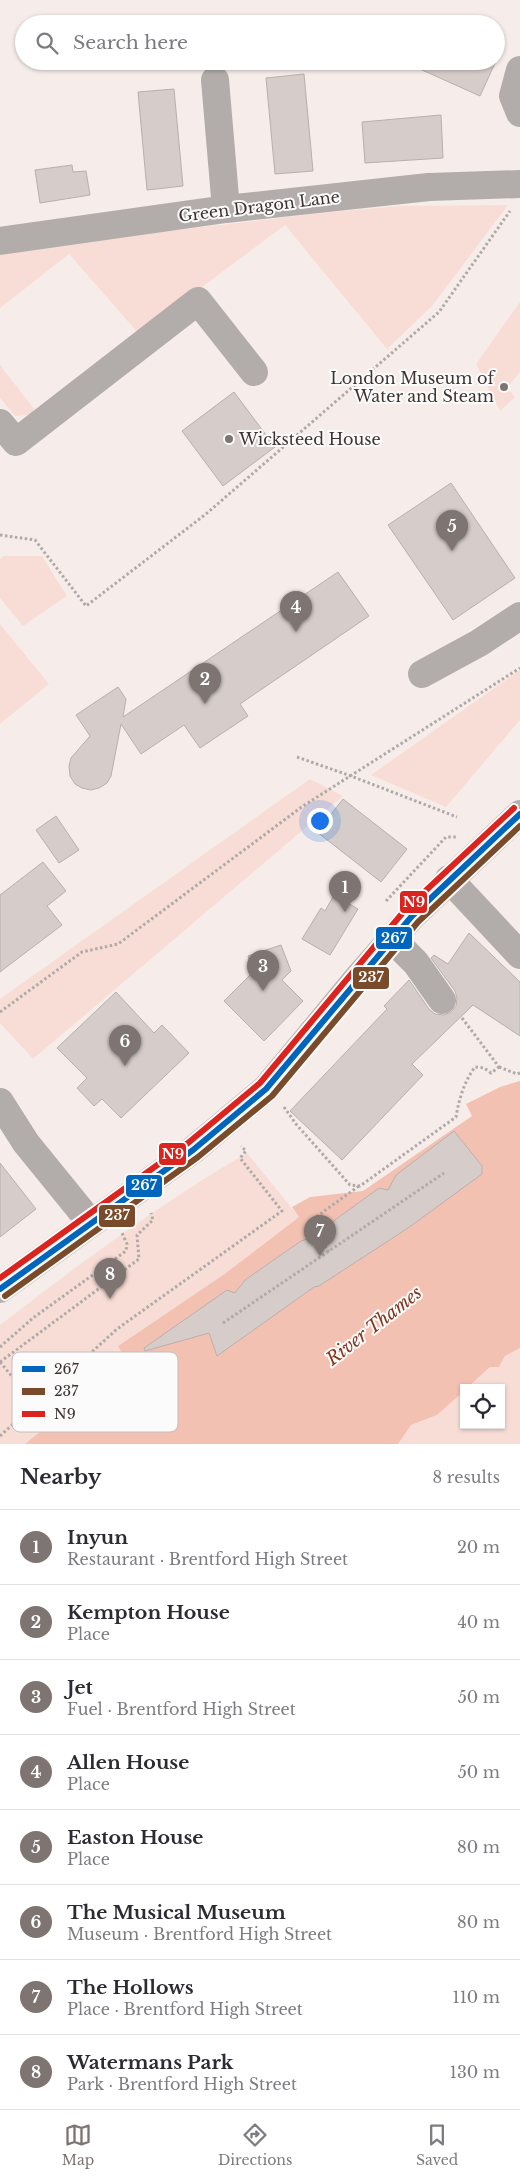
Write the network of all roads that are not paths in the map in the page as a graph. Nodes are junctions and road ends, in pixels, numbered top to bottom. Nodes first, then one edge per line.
1 (520, 70) edge
2 (214, 80) dead end
3 (520, 113) edge
4 (517, 194) edge
5 (226, 209) junction
6 (0, 241) edge
7 (254, 372) dead end
8 (0, 423) edge
9 (520, 616) edge
10 (422, 674) dead end
11 (520, 814) edge
12 (449, 879) junction
13 (392, 939) junction
14 (520, 955) edge
15 (442, 1000) dead end
16 (0, 1102) edge
17 (91, 1224) junction
18 (0, 1289) edge

1 - 3 street
2 - 5 street
4 - 5 street, Green Dragon Lane
5 - 6 street, Green Dragon Lane
7 - 8 street
9 - 10 street
11 - 12 main road
12 - 13 main road
12 - 14 street
13 - 15 street
13 - 17 main road
16 - 17 street
17 - 18 main road

